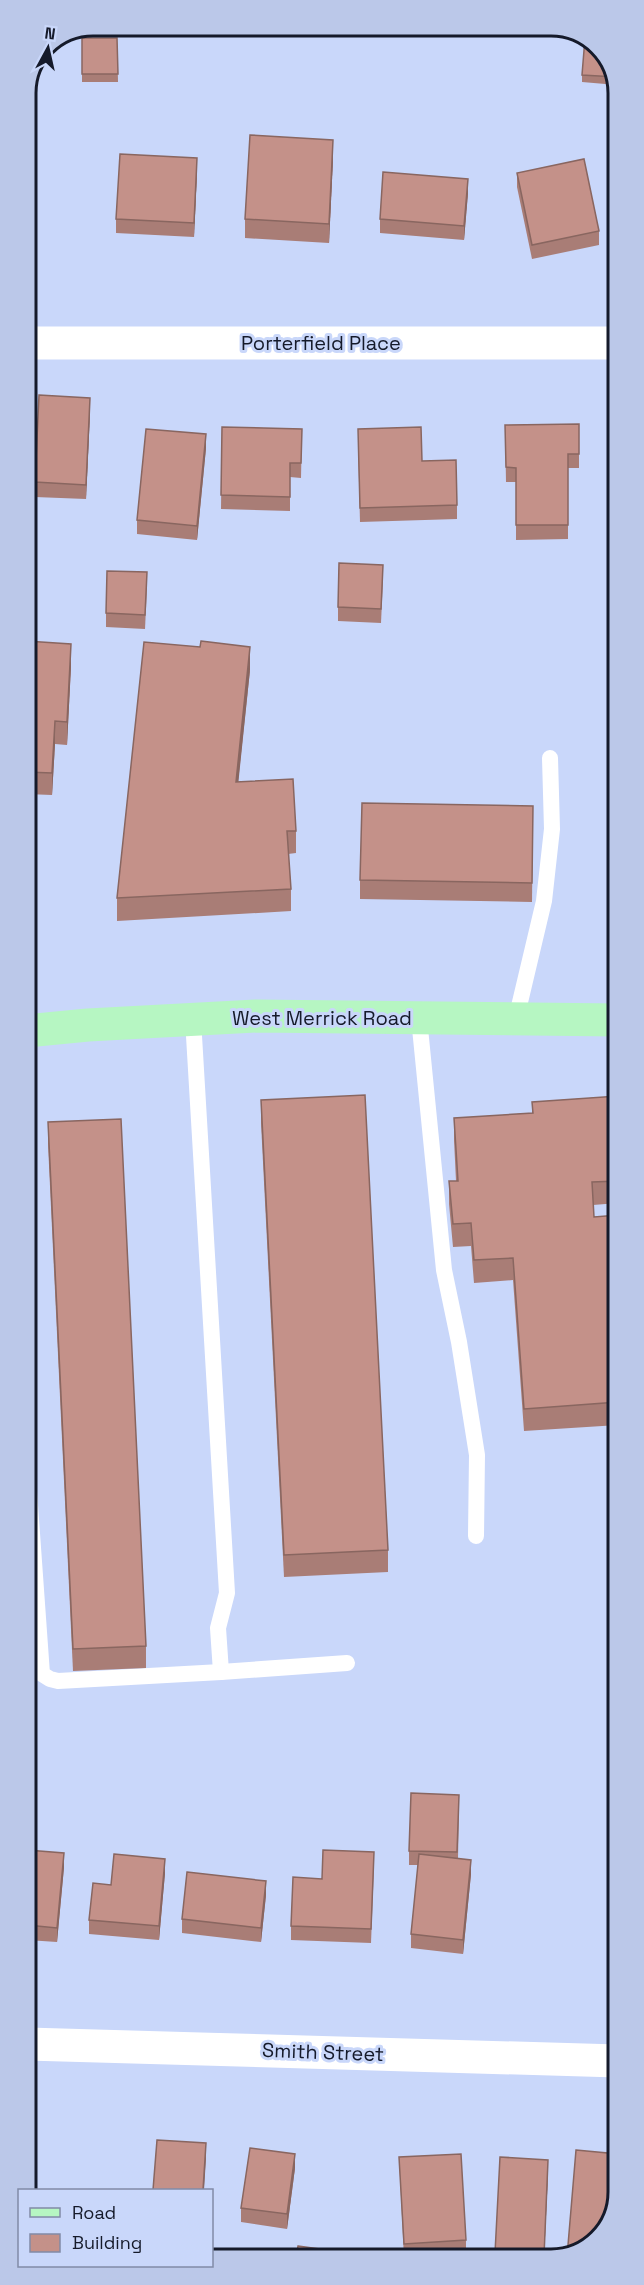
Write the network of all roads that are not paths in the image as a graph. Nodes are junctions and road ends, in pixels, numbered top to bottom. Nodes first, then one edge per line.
1 (36, 343) edge
2 (608, 343) edge
3 (550, 758) dead end
4 (418, 1018) junction
5 (516, 1019) junction
6 (193, 1020) junction
7 (608, 1020) edge
8 (36, 1030) edge
9 (476, 1536) dead end
10 (36, 1605) edge
11 (347, 1663) dead end
12 (221, 1672) junction
13 (36, 2044) edge
14 (608, 2061) edge

1 - 2 street, Porterfield Place
3 - 5 lane
4 - 5 main road, West Merrick Road
4 - 6 main road, West Merrick Road
4 - 9 lane
5 - 7 main road, West Merrick Road
6 - 8 main road, West Merrick Road
6 - 12 lane
10 - 12 lane
11 - 12 lane
13 - 14 street, Smith Street

